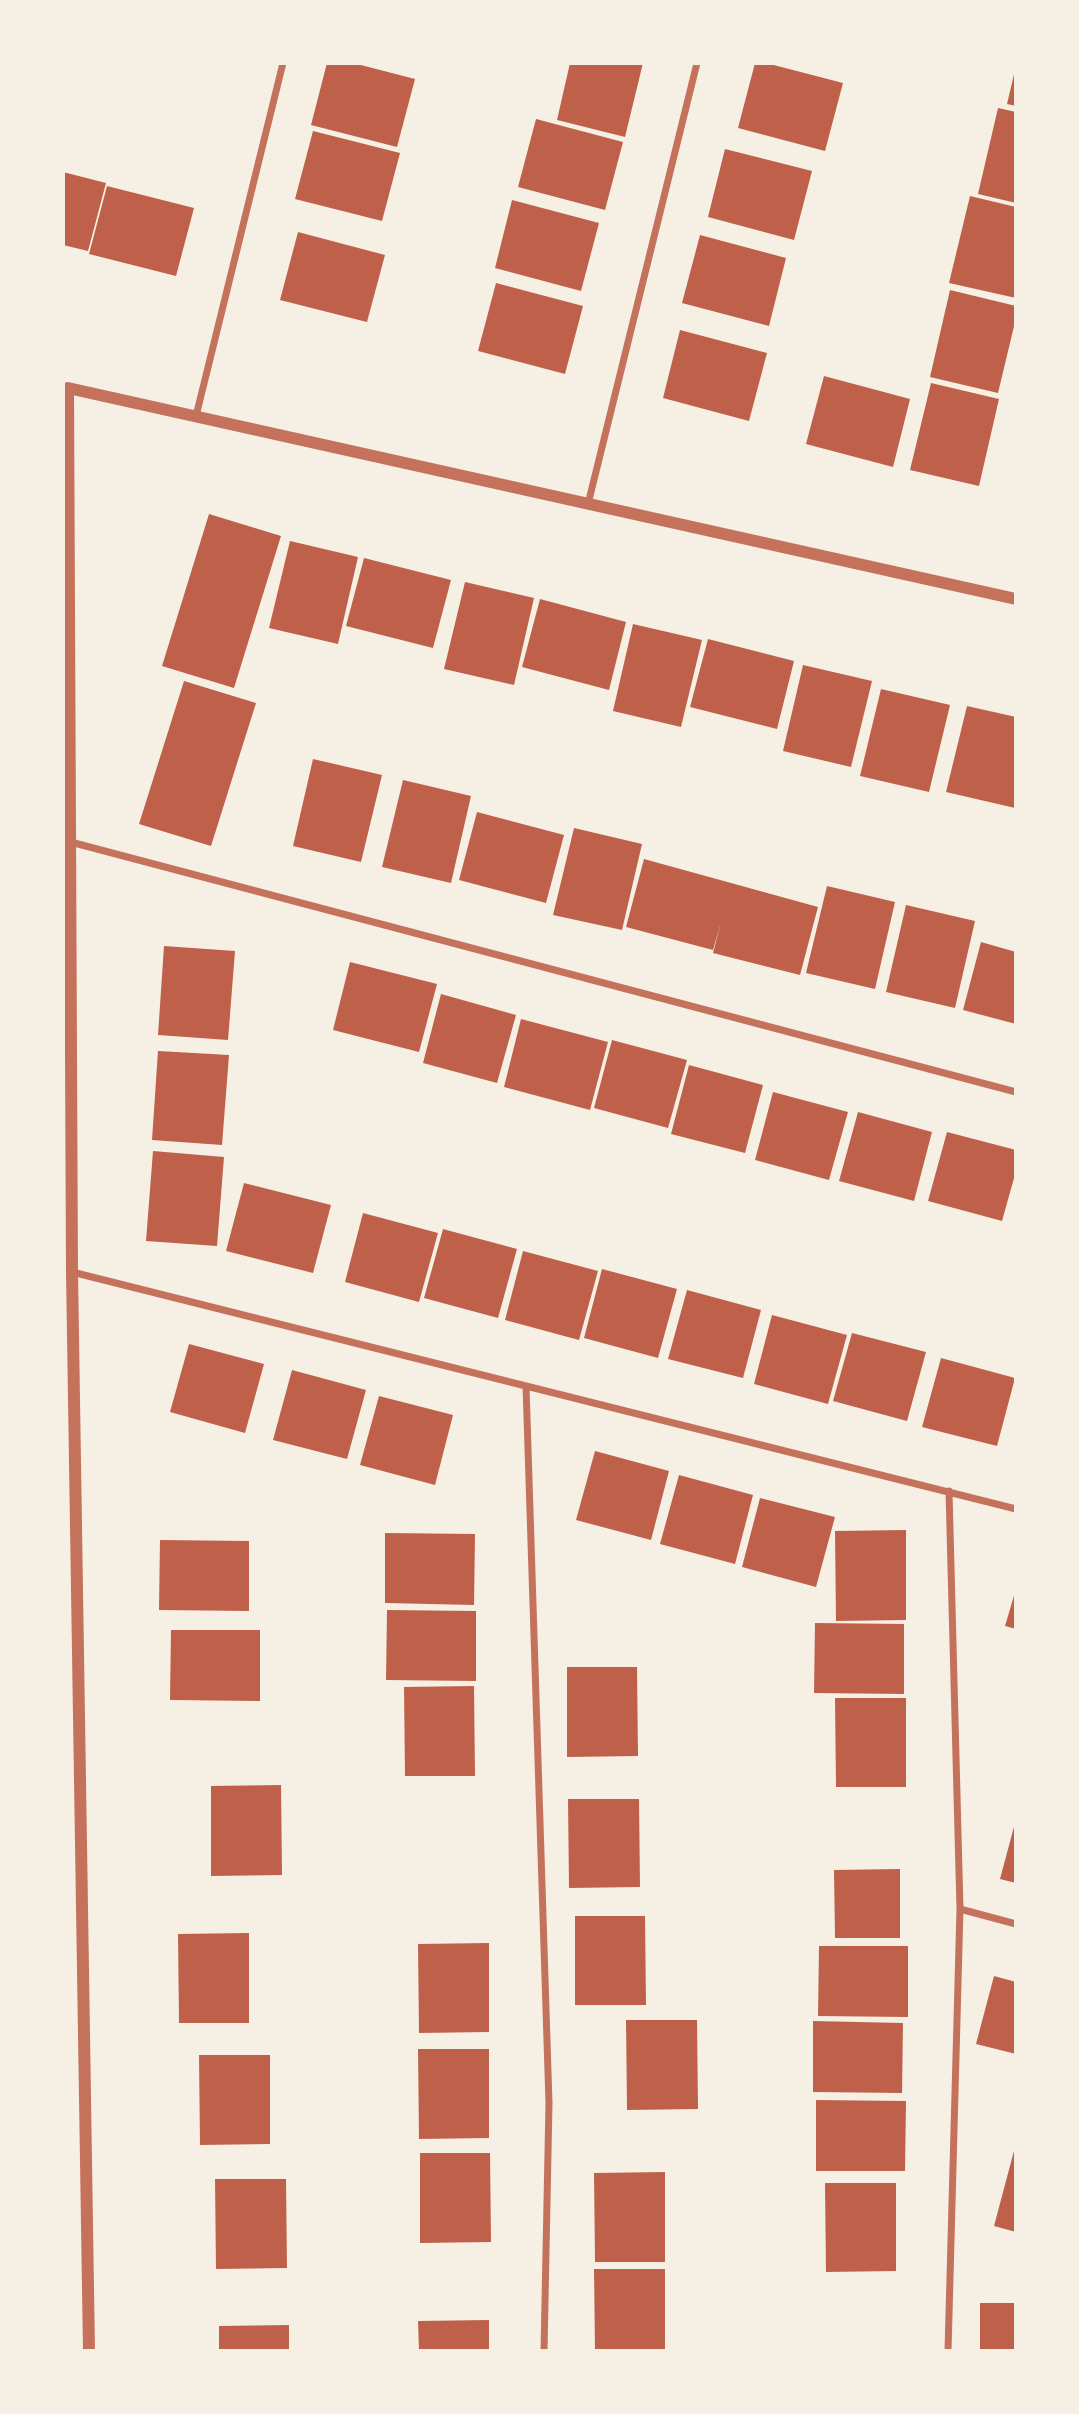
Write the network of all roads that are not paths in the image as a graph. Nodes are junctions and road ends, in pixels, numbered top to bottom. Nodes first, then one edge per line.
1 (283, 63) edge
2 (697, 63) edge
3 (195, 416) junction
4 (588, 504) junction
5 (1016, 599) edge
6 (66, 840) edge
7 (1016, 1092) edge
8 (72, 1272) junction
9 (526, 1386) junction
10 (949, 1491) junction
11 (1016, 1509) edge
12 (960, 1909) junction
13 (1016, 1924) edge
14 (89, 2351) edge
15 (544, 2351) edge
16 (948, 2351) edge

1 - 3 street
2 - 4 street
3 - 4 street
3 - 6 street
4 - 5 street
6 - 7 street
6 - 8 street
8 - 9 street
8 - 14 street
9 - 10 street
9 - 15 street
10 - 11 street
10 - 12 street
12 - 13 street
12 - 16 street

